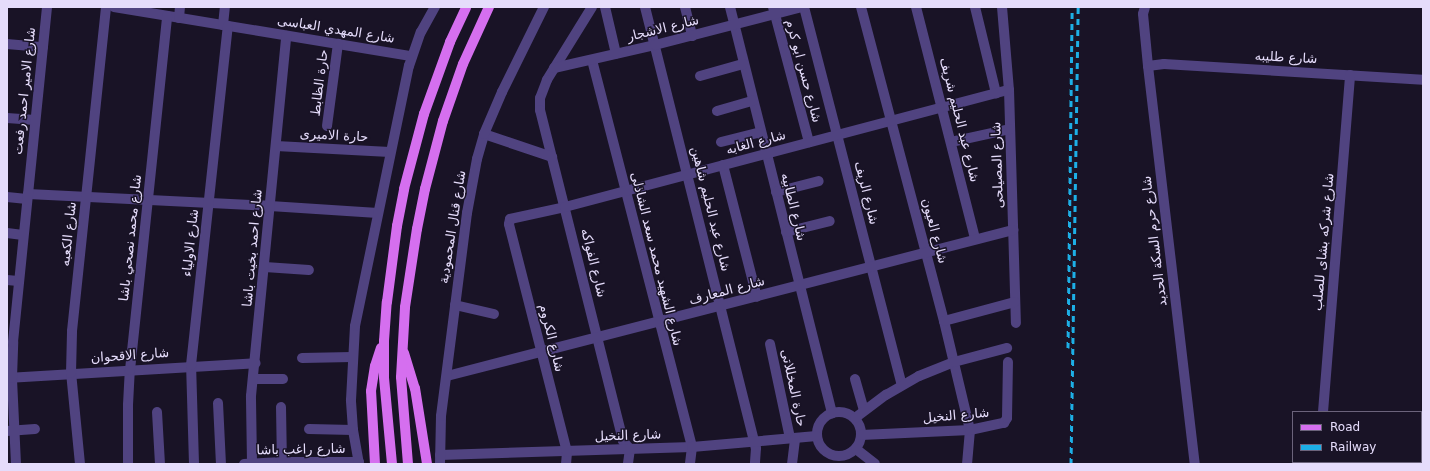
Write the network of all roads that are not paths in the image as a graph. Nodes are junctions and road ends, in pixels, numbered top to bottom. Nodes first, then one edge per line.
1 (47, 7) edge
2 (106, 7) edge
3 (114, 7) edge
4 (180, 7) edge
5 (225, 7) edge
6 (435, 7) edge
7 (466, 7) edge
8 (489, 7) edge
9 (544, 7) edge
10 (592, 7) edge
11 (605, 7) edge
12 (645, 7) edge
13 (685, 7) edge
14 (730, 7) edge
15 (803, 7) edge
16 (861, 7) edge
17 (916, 7) edge
18 (975, 7) edge
19 (1002, 7) edge
20 (136, 9) edge
21 (1142, 9) edge
22 (774, 10) edge
23 (167, 16) junction
24 (179, 18) junction
25 (226, 25) junction
26 (734, 25) junction
27 (286, 36) junction
28 (692, 36) junction
29 (7, 44) edge
30 (338, 44) junction
31 (655, 45) junction
32 (43, 47) junction
33 (616, 54) junction
34 (411, 56) junction
35 (592, 60) junction
36 (744, 64) junction
37 (1148, 66) junction
38 (554, 68) junction
39 (1350, 75) junction
40 (700, 76) dead end
41 (1423, 80) edge
42 (1009, 90) junction
43 (996, 93) junction
44 (753, 101) junction
45 (942, 107) junction
46 (717, 110) dead end
47 (7, 118) edge
48 (35, 120) junction
49 (891, 120) junction
50 (327, 126) dead end
51 (1010, 129) junction
52 (761, 132) junction
53 (484, 134) junction
54 (837, 135) junction
55 (721, 142) dead end
56 (809, 142) junction
57 (951, 142) junction
58 (276, 146) junction
59 (390, 152) junction
60 (766, 153) junction
61 (552, 157) junction
62 (722, 165) junction
63 (688, 175) junction
64 (819, 181) dead end
65 (626, 191) junction
66 (776, 192) junction
67 (27, 196) junction
68 (7, 197) edge
69 (86, 197) junction
70 (148, 200) junction
71 (209, 203) junction
72 (270, 206) junction
73 (565, 206) junction
74 (378, 213) junction
75 (510, 219) joint
76 (830, 221) dead end
77 (1013, 230) junction
78 (786, 232) junction
79 (7, 233) edge
80 (23, 235) junction
81 (975, 239) junction
82 (926, 252) junction
83 (265, 267) junction
84 (871, 267) junction
85 (309, 270) dead end
86 (7, 280) edge
87 (18, 281) junction
88 (799, 286) junction
89 (757, 297) junction
90 (1015, 302) junction
91 (454, 305) junction
92 (721, 306) junction
93 (494, 314) dead end
94 (944, 321) junction
95 (659, 322) junction
96 (1016, 323) dead end
97 (11, 324) edge
98 (598, 337) junction
99 (384, 341) junction
100 (770, 344) dead end
101 (402, 347) junction
102 (1008, 348) dead end
103 (541, 352) junction
104 (352, 357) junction
105 (302, 358) dead end
106 (954, 362) junction
107 (1008, 362) dead end
108 (256, 363) junction
109 (191, 365) junction
110 (130, 370) junction
111 (71, 373) junction
112 (447, 376) junction
113 (9, 378) edge
114 (253, 379) junction
115 (283, 379) dead end
116 (855, 379) dead end
117 (902, 385) junction
118 (218, 403) dead end
119 (281, 407) dead end
120 (864, 410) junction
121 (1323, 411) edge
122 (157, 412) dead end
123 (832, 413) junction
124 (855, 418) junction
125 (35, 429) dead end
126 (309, 429) dead end
127 (11, 430) edge
128 (353, 430) junction
129 (970, 430) junction
130 (861, 435) junction
131 (817, 436) junction
132 (792, 438) junction
133 (754, 441) junction
134 (692, 447) junction
135 (856, 448) junction
136 (630, 449) junction
137 (567, 452) junction
138 (440, 459) edge
139 (841, 460) edge
140 (282, 462) junction
141 (258, 463) edge
142 (359, 463) edge
143 (16, 464) edge
144 (80, 464) edge
145 (128, 464) edge
146 (160, 464) edge
147 (194, 464) edge
148 (221, 464) edge
149 (244, 464) edge
150 (311, 464) edge
151 (375, 464) edge
152 (392, 464) edge
153 (408, 464) edge
154 (428, 464) edge
155 (566, 464) edge
156 (628, 464) edge
157 (690, 464) edge
158 (755, 464) edge
159 (792, 464) edge
160 (875, 464) edge
161 (967, 464) edge
162 (1194, 464) edge

1 - 32 street, شارع الامير احمد رفعت
2 - 69 street, شارع الكعبه
3 - 20 street, شارع المهدي العباسى
4 - 24 street
5 - 25 street, شارع الاولياء
6 - 34 street
7 - 99 main road
8 - 101 main road
9 - 53 street, شارع قنال المحمودية
10 - 38 street, شارع الفواكه
11 - 33 street
12 - 31 street, شارع عبد الحليم شاهين
13 - 28 street
14 - 26 street, شارع الطابيه
15 - 22 street, شارع الاشجار
15 - 54 street, شارع الريف
16 - 49 street, شارع العيون
17 - 45 street, شارع عبد الحليم شريف
18 - 43 street
19 - 42 street, شارع المصيلحى
20 - 23 street, شارع المهدي العباسى
21 - 37 street, شارع حرم السكة الحديد
22 - 26 street, شارع الاشجار
22 - 56 street, شارع حسن ابو كرم
23 - 24 street, شارع المهدي العباسى
23 - 70 street, شارع محمد نصحي باشا
24 - 25 street, شارع المهدي العباسى
25 - 27 street, شارع المهدي العباسى
25 - 71 street, شارع الاولياء
26 - 28 street, شارع الاشجار
26 - 36 street, شارع الطابيه
27 - 30 street, شارع المهدي العباسى
27 - 58 street, شارع احمد بخيت باشا
28 - 31 street, شارع الاشجار
29 - 32 street
30 - 34 street, شارع المهدي العباسى
30 - 50 street, حارة الظابط
31 - 33 street, شارع الاشجار
31 - 63 street, شارع عبد الحليم شاهين
32 - 48 street, شارع الامير احمد رفعت
33 - 35 street, شارع الاشجار
34 - 59 street
35 - 38 street, شارع الاشجار
35 - 65 street, شارع الشهيد محمد سعد الشاذلى
36 - 40 street
36 - 44 street, شارع الطابيه
37 - 39 street, شارع طليبه
37 - 162 street, شارع حرم السكة الحديد
38 - 61 street, شارع الفواكه
39 - 41 street, شارع طليبه
39 - 121 street, شارع شركه بشاى للصلب
42 - 43 street, شارع الغابه
42 - 51 street, شارع المصيلحى
43 - 45 street, شارع الغابه
44 - 46 street
44 - 52 street, شارع الطابيه
45 - 49 street, شارع الغابه
45 - 57 street, شارع عبد الحليم شريف
47 - 48 street
48 - 67 street, شارع الامير احمد رفعت
49 - 54 street, شارع الغابه
49 - 82 street, شارع العيون
51 - 57 street
51 - 77 street, شارع المصيلحى
52 - 55 street
52 - 60 street, شارع الطابيه
53 - 61 street
53 - 91 street, شارع قنال المحمودية
54 - 56 street, شارع الغابه
54 - 84 street, شارع الريف
56 - 60 street, شارع الغابه
57 - 81 street, شارع عبد الحليم شريف
58 - 59 street, حارة الاميرى
58 - 72 street, شارع احمد بخيت باشا
59 - 74 street
60 - 62 street, شارع الغابه
60 - 66 street, شارع الطابيه
61 - 73 street, شارع الفواكه
62 - 63 street, شارع الغابه
62 - 89 street
63 - 65 street, شارع الغابه
63 - 92 street, شارع عبد الحليم شاهين
64 - 66 street
65 - 73 street, شارع الغابه
65 - 95 street, شارع الشهيد محمد سعد الشاذلى
66 - 78 street, شارع الطابيه
67 - 68 street
67 - 69 street
67 - 80 street, شارع الامير احمد رفعت
69 - 70 street
69 - 111 street, شارع الكعبه
70 - 71 street
70 - 110 street, شارع محمد نصحي باشا
71 - 72 street
71 - 109 street, شارع الاولياء
72 - 74 street
72 - 83 street, شارع احمد بخيت باشا
73 - 75 street, شارع الغابه
73 - 98 street, شارع الفواكه
74 - 104 street
75 - 103 street, شارع الكروم
76 - 78 street
77 - 81 street, شارع المعارف
77 - 90 street, شارع المصيلحى
78 - 88 street, شارع الطابيه
79 - 80 street
80 - 87 street, شارع الامير احمد رفعت
81 - 82 street, شارع المعارف
82 - 84 street, شارع المعارف
82 - 94 street, شارع العيون
83 - 85 street
83 - 108 street, شارع احمد بخيت باشا
84 - 88 street, شارع المعارف
84 - 117 street, شارع الريف
86 - 87 street
87 - 97 street, شارع الامير احمد رفعت
88 - 89 street, شارع المعارف
88 - 123 street, شارع الطابيه
89 - 92 street, شارع المعارف
90 - 94 street
90 - 96 street, شارع المصيلحى
91 - 93 street
91 - 112 street, شارع قنال المحمودية
92 - 95 street, شارع المعارف
92 - 133 street, شارع عبد الحليم شاهين
94 - 106 street, شارع العيون
95 - 98 street, شارع المعارف
95 - 134 street, شارع الشهيد محمد سعد الشاذلى
97 - 113 street, شارع الامير احمد رفعت
98 - 103 street, شارع المعارف
98 - 136 street, شارع الفواكه
99 - 151 main road
99 - 152 main road
100 - 132 street, حارة المخللاتى
101 - 153 main road
101 - 154 main road
102 - 106 street
103 - 112 street, شارع المعارف
103 - 137 street, شارع الكروم
104 - 105 street
104 - 128 street
106 - 117 street
106 - 129 street, شارع العيون
107 - 129 street, شارع النخيل
108 - 109 street, شارع الاقحوان
108 - 114 street, شارع احمد بخيت باشا
109 - 110 street, شارع الاقحوان
109 - 147 street, شارع الاولياء
110 - 111 street, شارع الاقحوان
110 - 145 street, شارع محمد نصحي باشا
111 - 113 street, شارع الاقحوان
111 - 144 street, شارع الكعبه
112 - 138 street, شارع قنال المحمودية
113 - 127 street, شارع الامير احمد رفعت
114 - 115 street
114 - 141 street, شارع احمد بخيت باشا
116 - 120 street
117 - 120 street
118 - 148 street
119 - 140 street
120 - 124 street
122 - 146 street
123 - 124 street
123 - 131 street
124 - 130 street
125 - 127 street
126 - 128 street
127 - 143 street, شارع الامير احمد رفعت
128 - 142 street
129 - 130 street, شارع النخيل
129 - 161 street, شارع العيون
130 - 135 street
131 - 132 street, شارع النخيل
131 - 139 street
132 - 133 street, شارع النخيل
132 - 159 street, حارة المخللاتى
133 - 134 street, شارع النخيل
133 - 158 street, شارع عبد الحليم شاهين
134 - 136 street, شارع النخيل
134 - 157 street, شارع الشهيد محمد سعد الشاذلى
135 - 139 street
135 - 160 street
136 - 137 street, شارع النخيل
136 - 156 street
137 - 138 street, شارع النخيل
137 - 155 street, شارع الكروم
140 - 141 street, شارع راغب باشا
140 - 150 street, شارع راغب باشا
141 - 149 street, شارع راغب باشا
142 - 150 street, شارع راغب باشا

